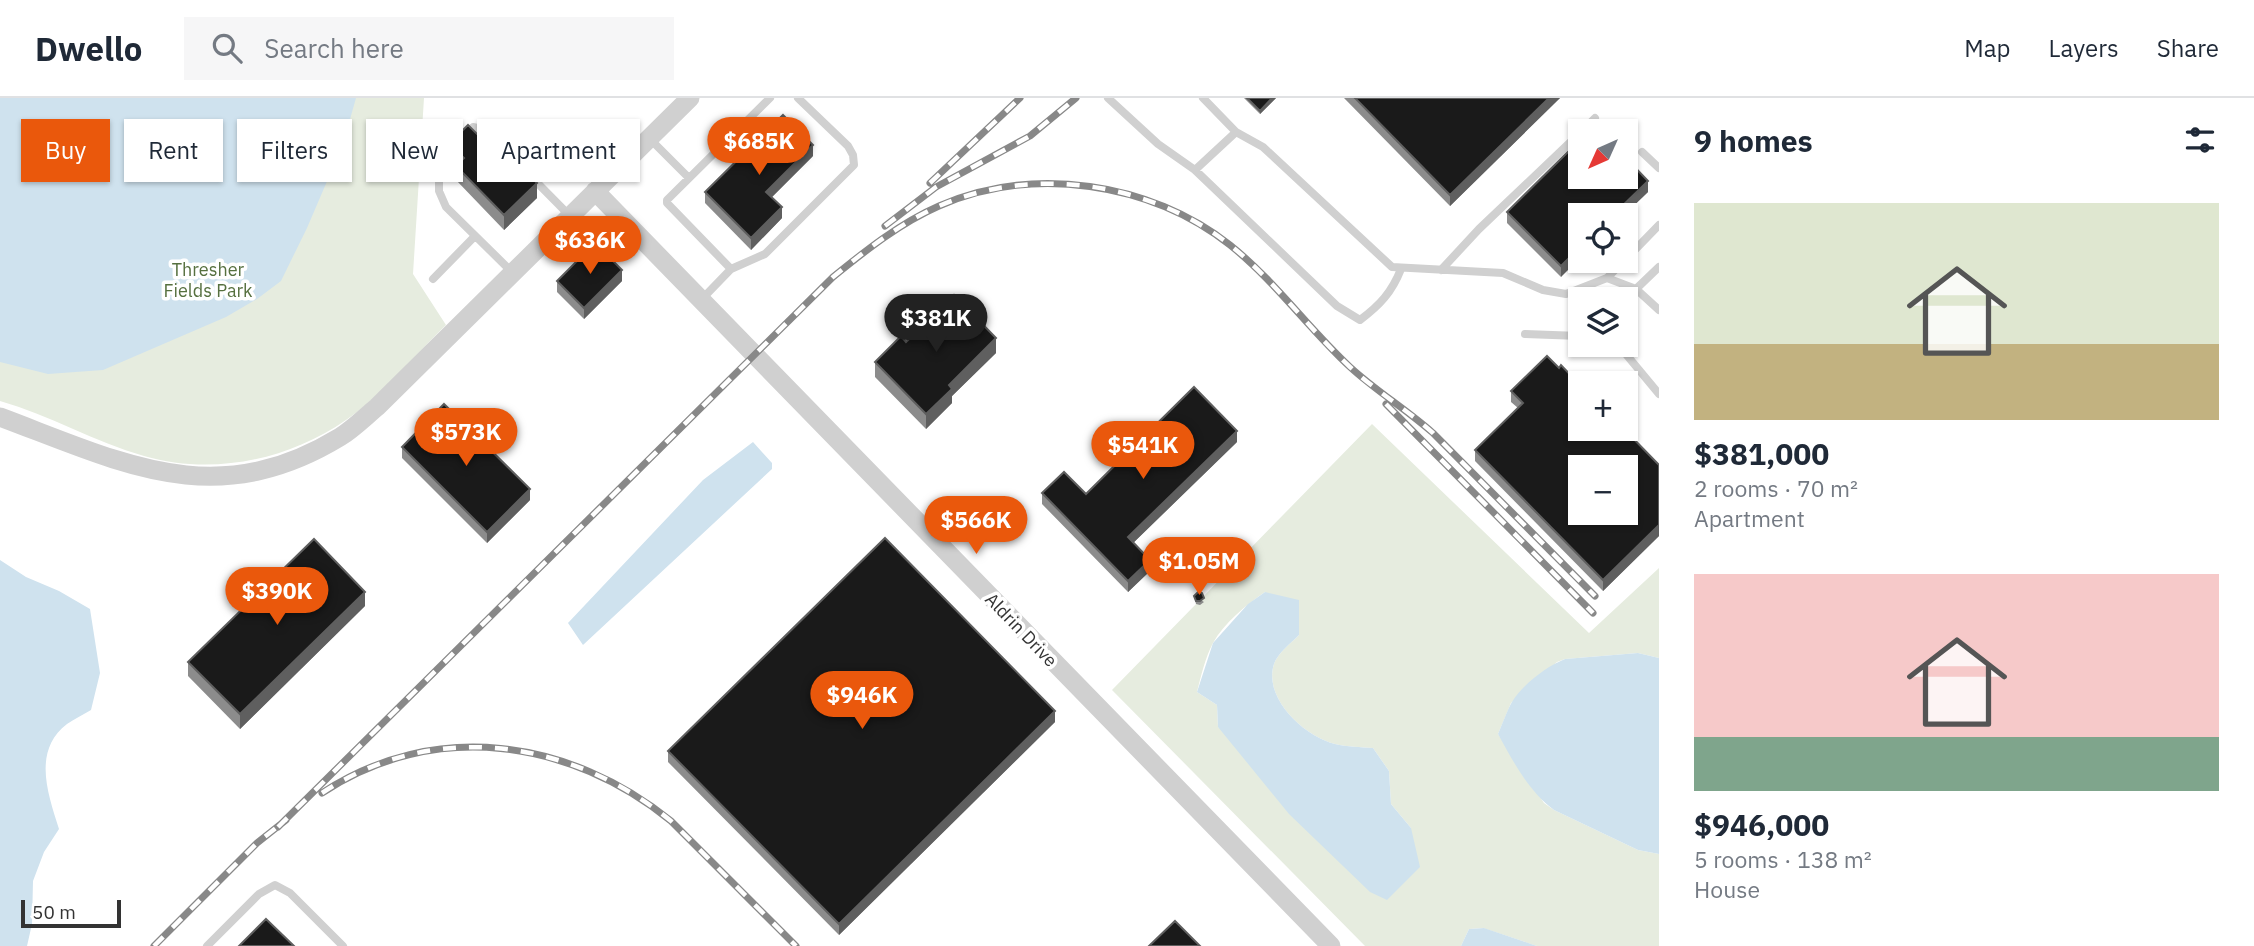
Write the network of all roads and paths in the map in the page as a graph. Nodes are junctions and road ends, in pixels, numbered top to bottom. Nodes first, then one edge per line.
1 (690, 98) edge
2 (770, 98) edge
3 (798, 98) edge
4 (1108, 98) edge
5 (1203, 98) edge
6 (1236, 132) junction
7 (649, 138) junction
8 (1568, 144) edge
9 (1643, 152) dead end
10 (1659, 168) edge
11 (1195, 170) junction
12 (689, 178) junction
13 (595, 191) junction
14 (570, 216) junction
15 (1659, 225) edge
16 (475, 236) junction
17 (1638, 247) edge
18 (1659, 267) edge
19 (1401, 268) junction
20 (730, 270) junction
21 (1441, 270) junction
22 (513, 273) junction
23 (1612, 273) edge
24 (1607, 278) junction
25 (433, 279) dead end
26 (1631, 287) edge
27 (1638, 287) edge
28 (1638, 291) edge
29 (700, 300) junction
30 (1659, 310) edge
31 (1525, 334) dead end
32 (1568, 336) edge
33 (1628, 357) edge
34 (1659, 394) edge
35 (0, 417) edge
36 (207, 946) edge
37 (343, 946) edge
38 (1331, 946) edge

1 - 7 street
2 - 12 lane
3 - 20 lane
4 - 11 lane
5 - 6 lane
6 - 11 lane
6 - 19 lane
7 - 12 lane
7 - 13 street
8 - 21 lane
9 - 10 lane
11 - 19 lane
12 - 20 lane
13 - 14 street
13 - 29 street, Aldrin Drive
14 - 16 lane
14 - 22 street
15 - 17 lane
16 - 22 lane
16 - 25 lane
18 - 27 lane
19 - 21 lane
20 - 29 lane
21 - 24 lane
22 - 35 street
23 - 24 lane
24 - 26 lane
28 - 30 lane
29 - 38 street, Aldrin Drive
31 - 32 lane
33 - 34 lane
36 - 37 lane

